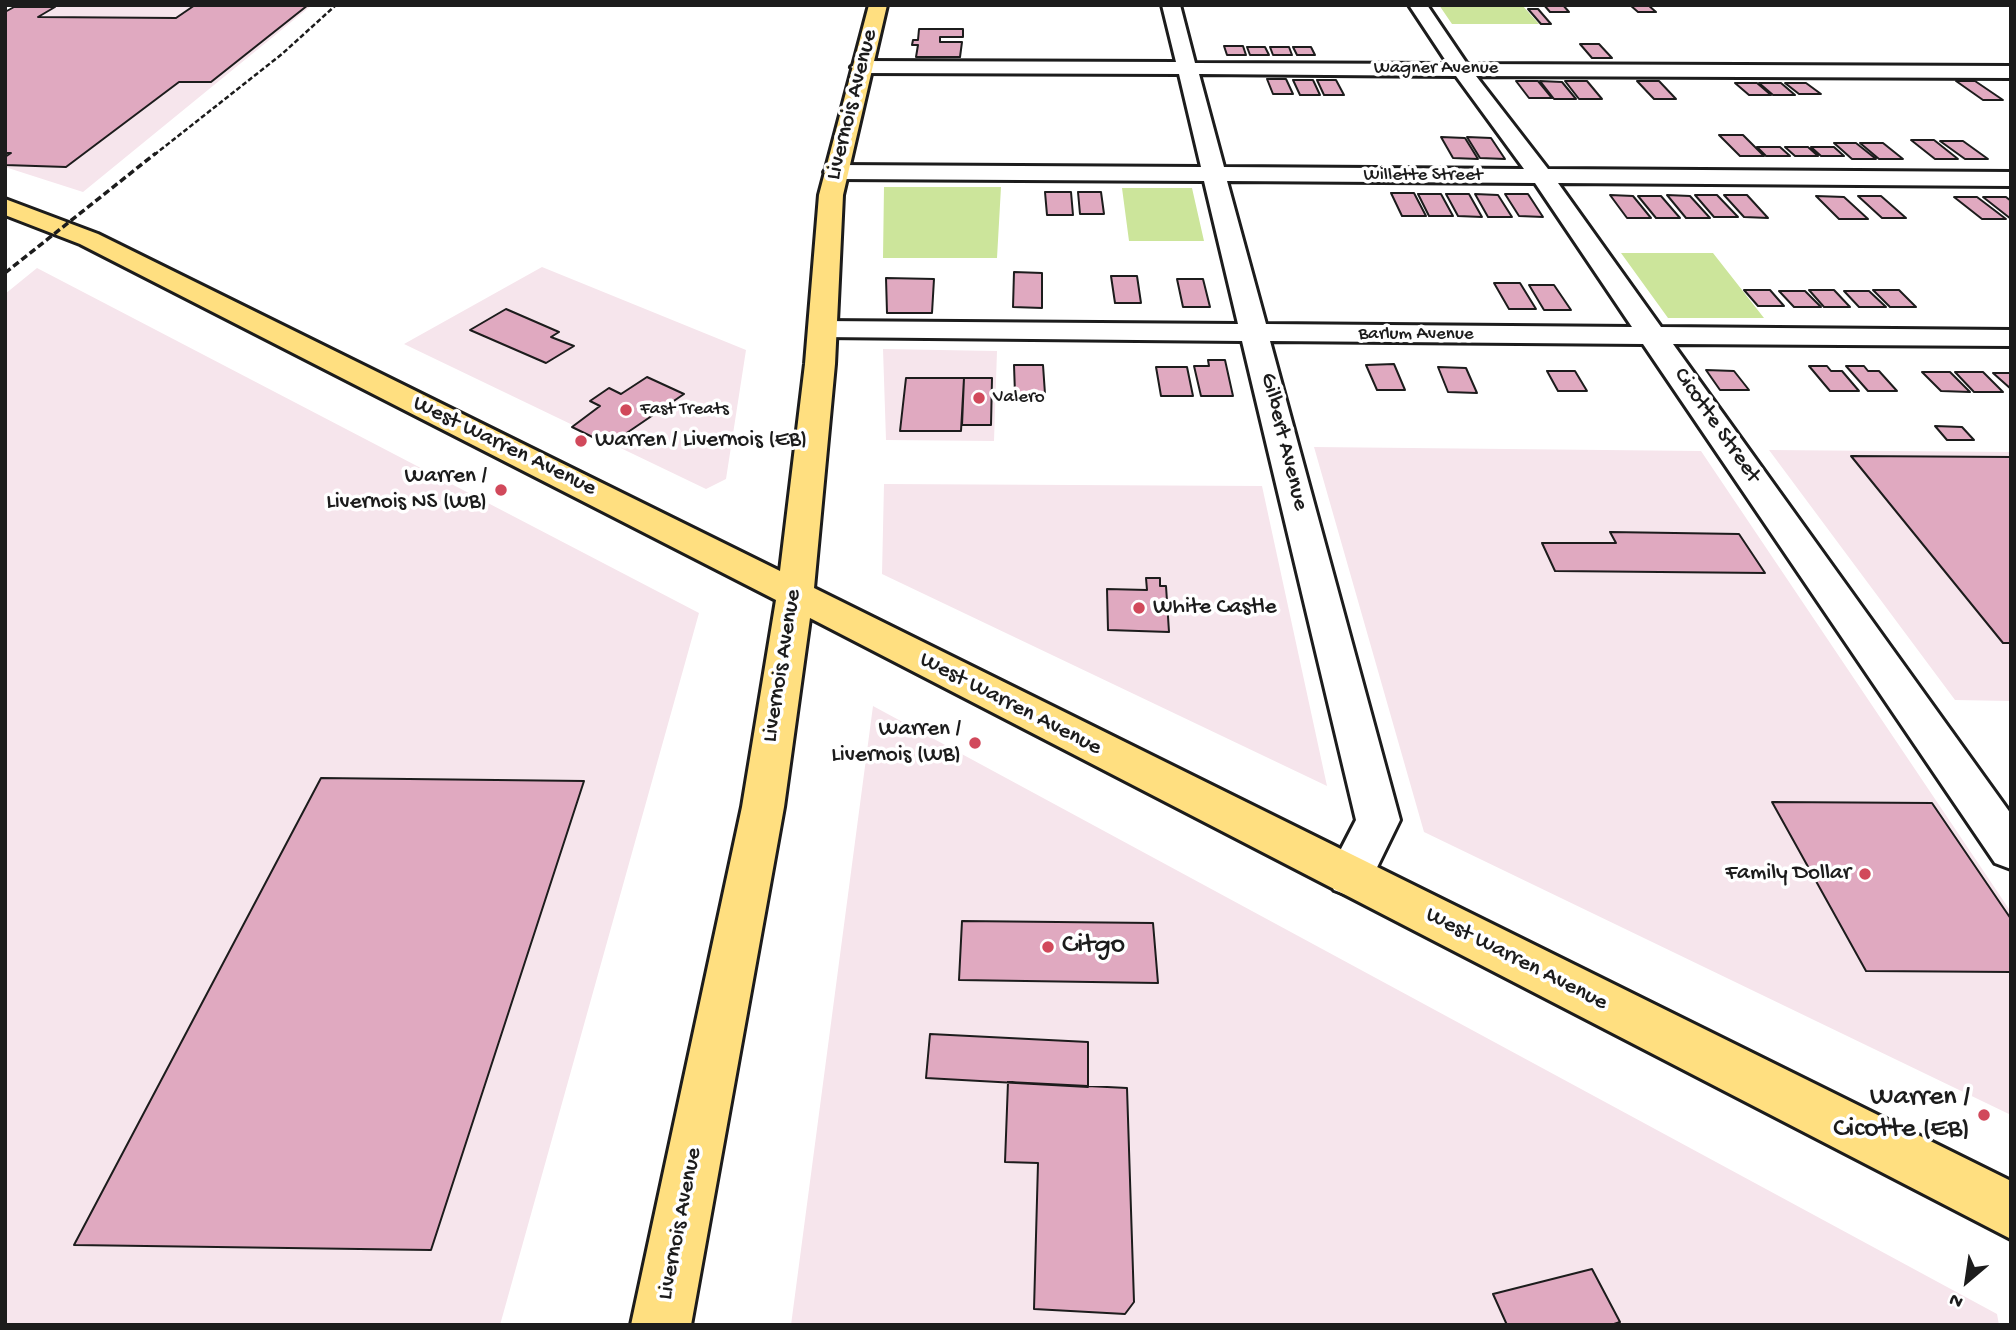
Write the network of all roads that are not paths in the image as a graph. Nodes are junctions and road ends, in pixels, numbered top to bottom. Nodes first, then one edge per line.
1 (878, 5) edge
2 (1171, 5) edge
3 (1418, 5) edge
4 (861, 67) junction
5 (1186, 68) junction
6 (1461, 69) junction
7 (2011, 72) edge
8 (836, 172) junction
9 (1213, 175) junction
10 (1542, 177) junction
11 (2011, 179) edge
12 (5, 206) edge
13 (822, 329) junction
14 (1255, 334) junction
15 (1654, 337) junction
16 (2011, 338) edge
17 (794, 595) junction
18 (2011, 850) edge
19 (1350, 876) junction
20 (2011, 1211) edge
21 (662, 1325) edge

1 - 4 main road, Livernois Avenue
2 - 5 street, Gilbert Avenue
3 - 6 street, Cicotte Street
4 - 5 street, Wagner Avenue
4 - 8 main road, Livernois Avenue
5 - 6 street, Wagner Avenue
5 - 9 street, Gilbert Avenue
6 - 7 street, Wagner Avenue
6 - 10 street, Cicotte Street
8 - 9 street, Willette Street
8 - 13 main road, Livernois Avenue
9 - 10 street, Willette Street
9 - 14 street, Gilbert Avenue
10 - 11 street, Willette Street
10 - 15 street, Cicotte Street
12 - 17 main road, West Warren Avenue
13 - 14 street, Barlum Avenue
13 - 17 main road, Livernois Avenue
14 - 15 street, Barlum Avenue
14 - 19 street, Gilbert Avenue
15 - 16 street, Barlum Avenue
15 - 18 street, Cicotte Street
17 - 19 main road, West Warren Avenue
17 - 21 main road, Livernois Avenue
19 - 20 main road, West Warren Avenue

